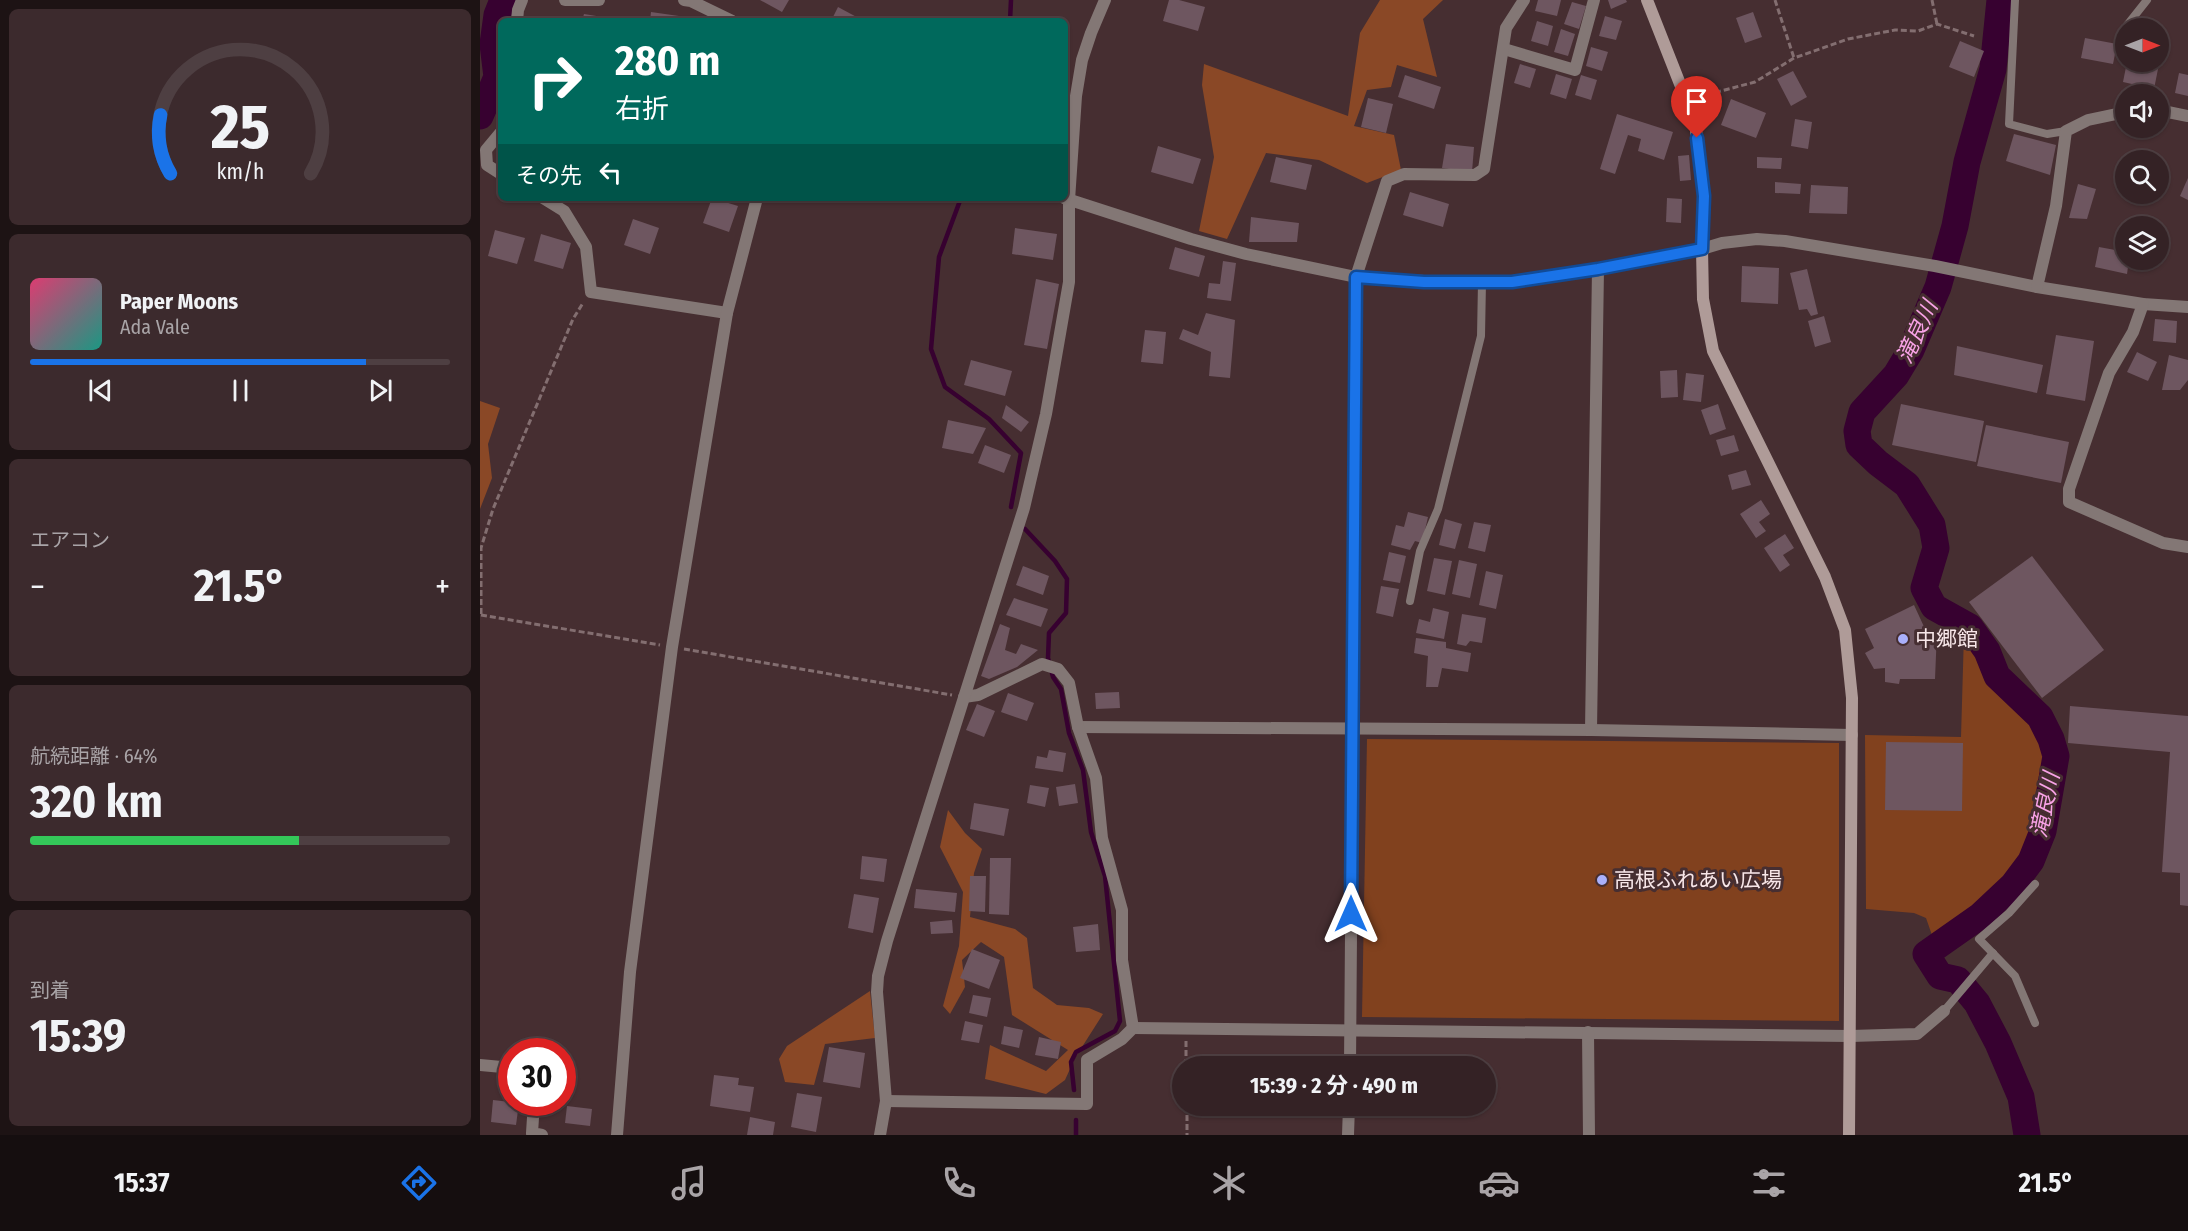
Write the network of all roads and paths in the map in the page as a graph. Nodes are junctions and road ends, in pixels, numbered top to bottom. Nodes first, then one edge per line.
1 (522, 0) edge
2 (565, 0) edge
3 (599, 0) edge
4 (684, 0) edge
5 (1105, 0) edge
6 (1524, 0) edge
7 (1594, 0) edge
8 (1647, 0) edge
9 (1775, 0) edge
10 (1932, 0) edge
11 (2015, 0) edge
12 (2147, 0) edge
13 (517, 18) edge
14 (726, 18) edge
15 (2133, 18) edge
16 (1937, 24) junction
17 (1974, 36) dead end
18 (1504, 49) junction
19 (1794, 58) junction
20 (1684, 93) junction
21 (2169, 112) edge
22 (2115, 114) edge
23 (2188, 116) edge
24 (2066, 131) junction
25 (498, 136) edge
26 (498, 172) edge
27 (1068, 178) edge
28 (1068, 200) edge
29 (548, 201) edge
30 (756, 201) edge
31 (1066, 201) edge
32 (1702, 249) junction
33 (1598, 269) junction
34 (1356, 277) junction
35 (1482, 282) junction
36 (2037, 287) junction
37 (591, 292) junction
38 (2143, 304) junction
39 (2188, 307) edge
40 (727, 313) junction
41 (2188, 547) edge
42 (1410, 601) dead end
43 (480, 615) edge
44 (672, 647) junction
45 (964, 697) junction
46 (1078, 727) junction
47 (1352, 730) junction
48 (1591, 730) junction
49 (1852, 735) junction
50 (2035, 884) dead end
51 (1993, 953) junction
52 (1944, 1011) joint
53 (2035, 1023) dead end
54 (1133, 1028) junction
55 (1185, 1030) junction
56 (1351, 1030) junction
57 (1588, 1032) junction
58 (1851, 1036) junction
59 (1186, 1056) edge
60 (1350, 1056) edge
61 (480, 1065) edge
62 (498, 1067) edge
63 (886, 1101) junction
64 (533, 1116) edge
65 (1186, 1116) edge
66 (1349, 1116) edge
67 (542, 1135) edge
68 (617, 1135) edge
69 (880, 1135) edge
70 (1187, 1135) edge
71 (1348, 1135) edge
72 (1590, 1135) edge
73 (1850, 1135) edge

1 - 13 street
2 - 3 street
4 - 14 street
5 - 27 street
6 - 18 street
7 - 18 street
8 - 20 street
9 - 19 path
10 - 16 path
11 - 24 lane
12 - 15 lane
16 - 17 path
16 - 19 path
18 - 34 street
19 - 20 path
20 - 32 street
21 - 23 street
22 - 24 street
24 - 36 street
25 - 26 street
28 - 34 street
29 - 37 street
30 - 40 street
31 - 45 street
32 - 33 street
32 - 36 street
32 - 49 street
33 - 35 street
33 - 48 street
34 - 35 street
34 - 47 street
35 - 42 lane
36 - 38 street
37 - 40 street
37 - 43 path
38 - 39 street
38 - 41 street
40 - 44 street
43 - 44 path
44 - 45 path
44 - 68 street
45 - 46 street
45 - 63 street
46 - 47 street
46 - 54 street
47 - 48 street
47 - 56 street
48 - 49 street
49 - 58 street
50 - 51 lane
51 - 52 lane
51 - 53 lane
52 - 58 street
54 - 55 street
54 - 63 street
55 - 56 street
55 - 59 path
56 - 57 street
56 - 60 street
57 - 58 street
57 - 72 street
58 - 73 street
61 - 62 street
63 - 69 street
64 - 67 street
65 - 70 path
66 - 71 street

